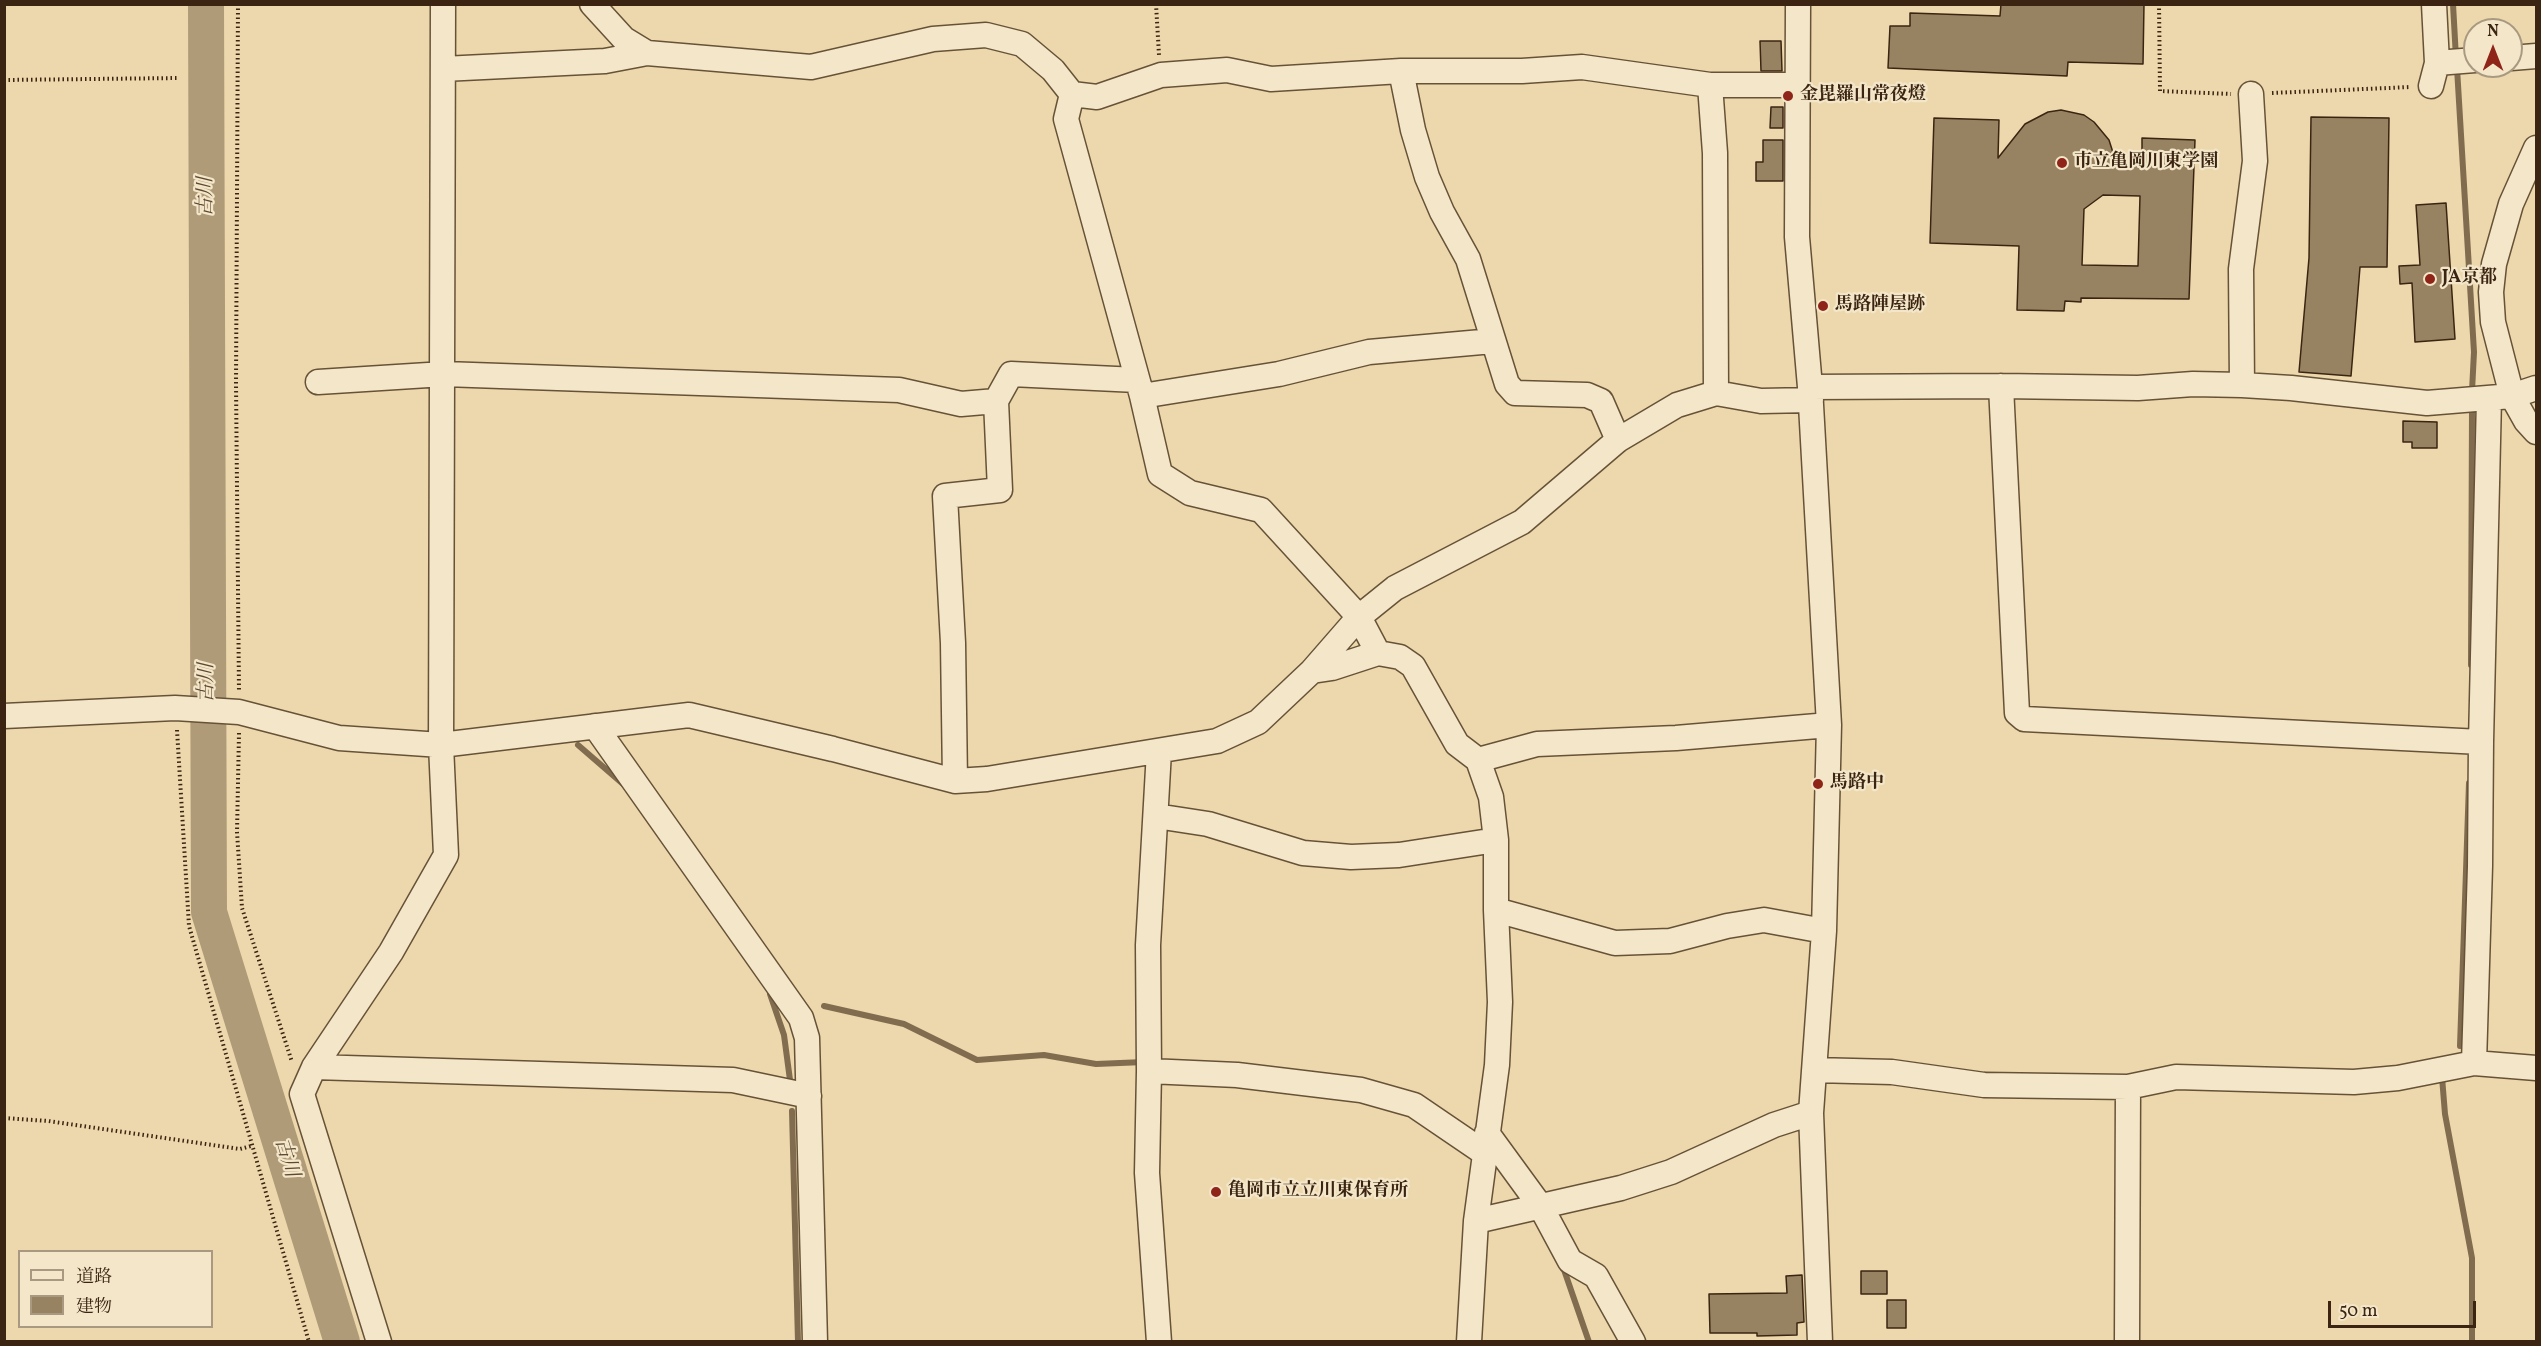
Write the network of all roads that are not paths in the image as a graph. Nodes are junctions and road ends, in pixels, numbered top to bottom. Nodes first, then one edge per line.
1 (443, 4) edge
2 (592, 4) edge
3 (1798, 4) edge
4 (2434, 4) edge
5 (647, 53) junction
6 (2463, 61) edge
7 (2437, 63) junction
8 (443, 69) junction
9 (1401, 71) junction
10 (1710, 85) junction
11 (1798, 85) junction
12 (2431, 86) dead end
13 (1072, 94) junction
14 (2251, 94) dead end
15 (2536, 148) edge
16 (1492, 341) junction
17 (444, 374) junction
18 (318, 382) dead end
19 (2242, 385) junction
20 (2001, 386) junction
21 (1139, 388) junction
22 (2536, 388) edge
23 (1716, 393) junction
24 (1810, 394) junction
25 (2501, 397) junction
26 (996, 401) junction
27 (2536, 432) edge
28 (1618, 440) junction
29 (1359, 617) junction
30 (1378, 653) junction
31 (1312, 671) junction
32 (4, 716) edge
33 (1829, 725) junction
34 (595, 726) junction
35 (2473, 742) junction
36 (441, 745) junction
37 (1159, 751) junction
38 (1478, 760) junction
39 (955, 781) junction
40 (1156, 816) junction
41 (1496, 840) junction
42 (1496, 910) junction
43 (1824, 931) junction
44 (2474, 1063) junction
45 (314, 1067) junction
46 (2536, 1068) edge
47 (1814, 1070) junction
48 (1149, 1071) junction
49 (2128, 1087) junction
50 (809, 1096) junction
51 (1811, 1113) junction
52 (1487, 1144) junction
53 (1541, 1207) junction
54 (1476, 1221) junction
55 (379, 1341) edge
56 (815, 1341) edge
57 (1159, 1341) edge
58 (1469, 1341) edge
59 (1633, 1341) edge
60 (1821, 1341) edge
61 (2127, 1341) edge

1 - 8 street
2 - 5 street
3 - 11 street
4 - 7 street
5 - 8 street
5 - 13 street
6 - 7 street
7 - 12 street
8 - 17 street
9 - 10 street
9 - 13 street
9 - 16 street
10 - 11 street
10 - 23 street
11 - 24 street
13 - 21 street
14 - 19 street
15 - 25 street
16 - 21 street
16 - 28 street
17 - 18 street
17 - 26 street
17 - 36 street
19 - 20 street
19 - 25 street
20 - 24 street
20 - 35 street
21 - 26 street
21 - 29 street
22 - 25 street
23 - 24 street
23 - 28 street
24 - 33 street
25 - 27 street
25 - 35 street
26 - 39 street
28 - 29 street
29 - 30 street
29 - 31 street
30 - 31 street
30 - 38 street
31 - 37 street
32 - 36 street
33 - 38 street
33 - 43 street
34 - 36 street
34 - 39 street
34 - 50 street
35 - 44 street
36 - 45 street
37 - 39 street
37 - 40 street
38 - 41 street
40 - 41 street
40 - 48 street
41 - 42 street
42 - 43 street
42 - 52 street
43 - 47 street
44 - 46 street
44 - 49 street
45 - 50 street
45 - 55 street
47 - 49 street
47 - 51 street
48 - 52 street
48 - 57 street
49 - 61 street
50 - 56 street
51 - 53 street
51 - 60 street
52 - 53 street
52 - 54 street
53 - 54 street
53 - 59 street
54 - 58 street

